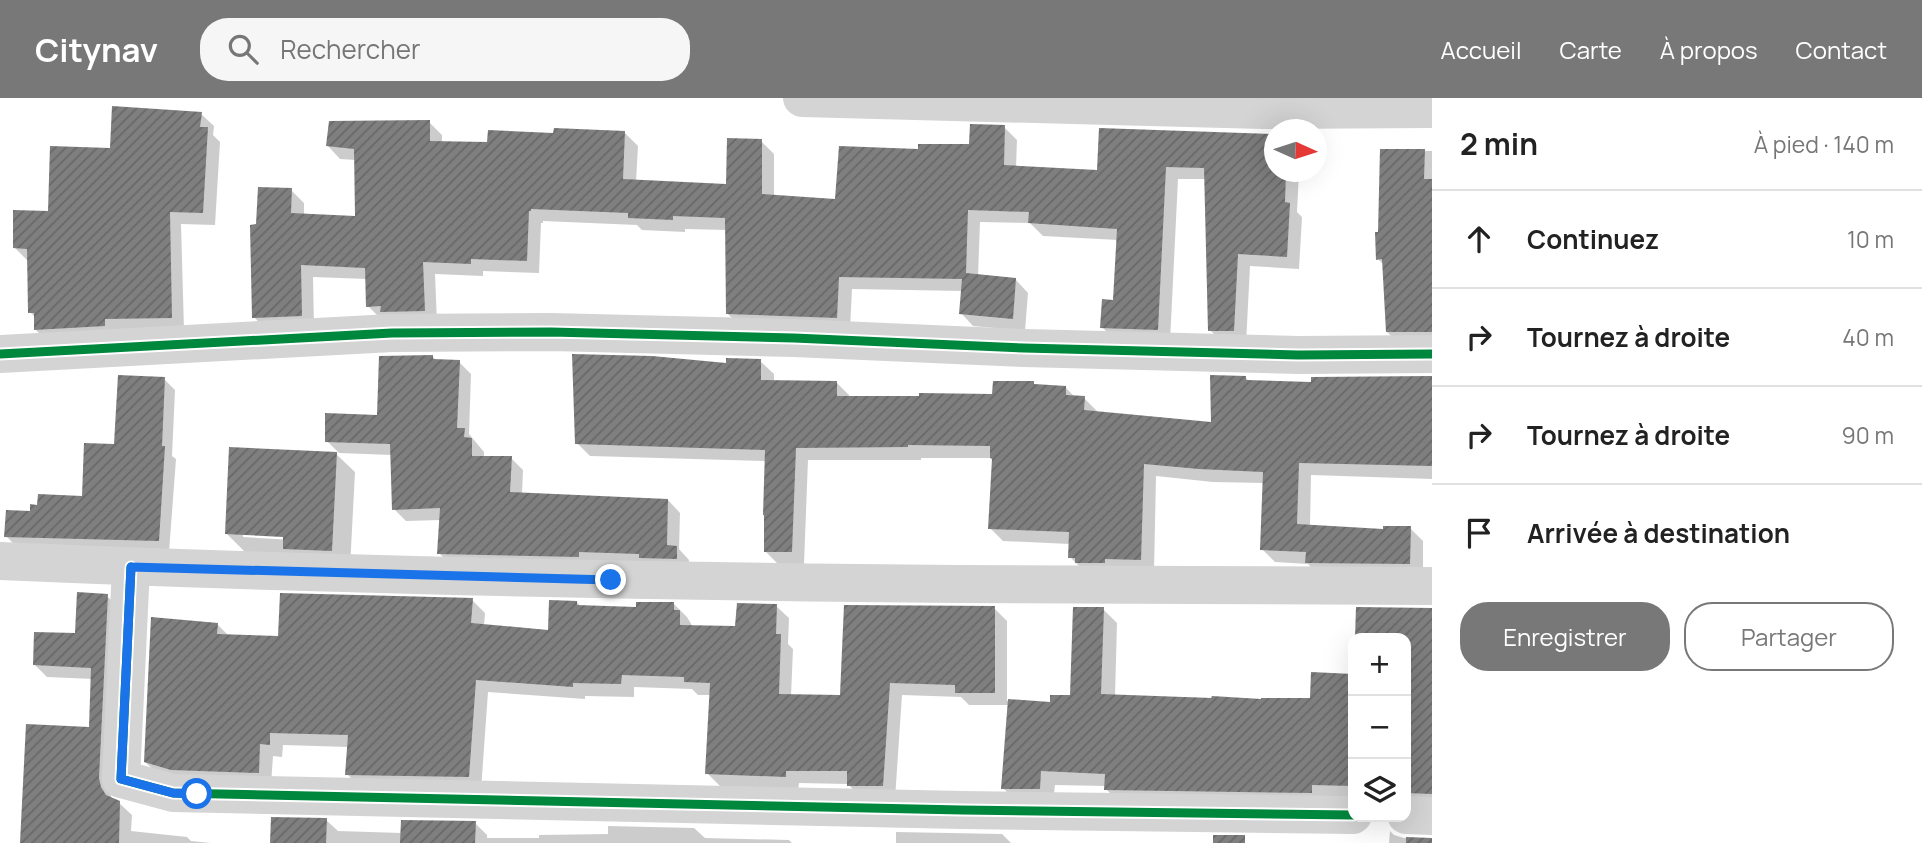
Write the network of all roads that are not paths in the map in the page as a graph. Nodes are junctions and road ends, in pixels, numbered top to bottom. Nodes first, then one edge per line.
1 (802, 98) edge
2 (1432, 109) edge
3 (0, 354) edge
4 (1432, 354) edge
5 (0, 561) edge
6 (131, 567) junction
7 (1432, 586) edge
8 (1348, 815) edge
9 (1411, 815) edge
10 (1432, 816) edge

1 - 2 street
3 - 4 street
5 - 6 street
6 - 7 street
6 - 8 street
9 - 10 street

